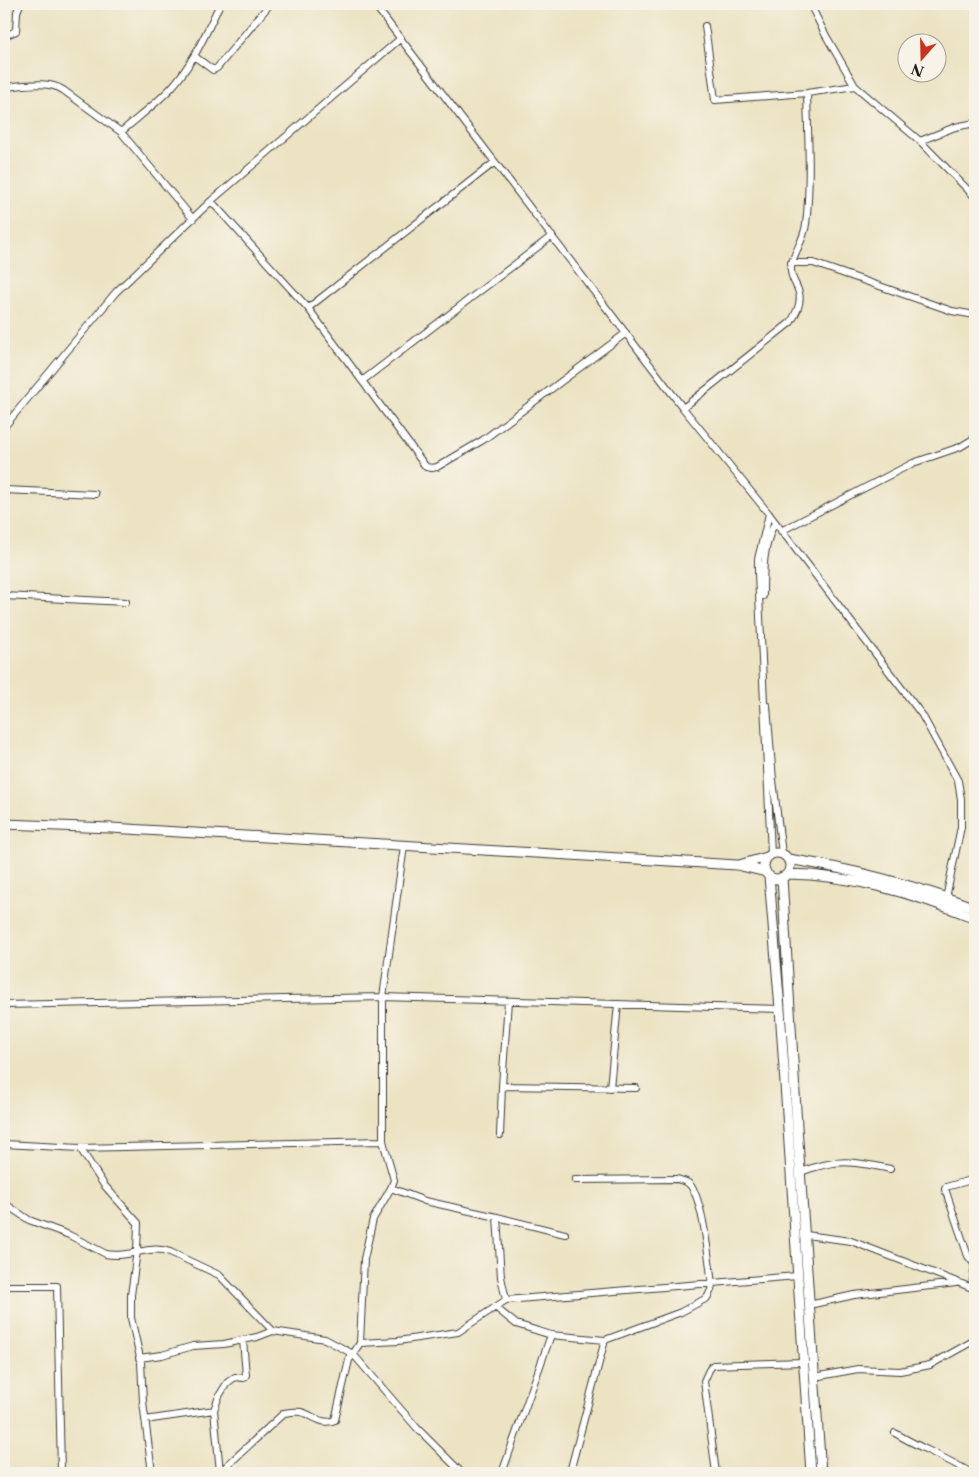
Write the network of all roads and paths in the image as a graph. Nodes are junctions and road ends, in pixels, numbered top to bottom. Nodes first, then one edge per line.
1 (20, 4) edge
2 (220, 4) edge
3 (270, 4) edge
4 (374, 4) edge
5 (810, 4) edge
6 (705, 26) dead end
7 (4, 36) edge
8 (401, 38) junction
9 (194, 56) junction
10 (855, 86) junction
11 (4, 87) edge
12 (808, 93) junction
13 (975, 123) edge
14 (121, 132) junction
15 (920, 141) junction
16 (495, 162) junction
17 (975, 197) edge
18 (211, 201) junction
19 (193, 218) junction
20 (552, 236) junction
21 (791, 263) junction
22 (308, 308) junction
23 (975, 315) edge
24 (626, 333) junction
25 (362, 381) junction
26 (683, 408) junction
27 (4, 427) edge
28 (975, 438) edge
29 (4, 490) edge
30 (95, 494) dead end
31 (769, 514) junction
32 (775, 522) junction
33 (782, 531) junction
34 (4, 596) edge
35 (126, 602) dead end
36 (4, 824) edge
37 (404, 846) junction
38 (769, 856) junction
39 (785, 856) junction
40 (737, 865) junction
41 (767, 874) junction
42 (785, 875) junction
43 (946, 898) junction
44 (975, 908) edge
45 (975, 918) edge
46 (383, 997) junction
47 (508, 1001) junction
48 (618, 1004) junction
49 (4, 1005) edge
50 (780, 1008) junction
51 (502, 1086) junction
52 (610, 1088) junction
53 (636, 1088) dead end
54 (500, 1135) dead end
55 (383, 1141) junction
56 (4, 1144) edge
57 (80, 1148) junction
58 (890, 1168) dead end
59 (801, 1172) junction
60 (975, 1178) edge
61 (575, 1180) dead end
62 (391, 1188) junction
63 (4, 1204) edge
64 (497, 1217) junction
65 (565, 1234) dead end
66 (806, 1235) junction
67 (137, 1251) junction
68 (975, 1264) edge
69 (797, 1276) junction
70 (958, 1282) junction
71 (712, 1284) junction
72 (4, 1286) edge
73 (974, 1289) edge
74 (506, 1300) junction
75 (809, 1305) junction
76 (495, 1307) junction
77 (273, 1331) junction
78 (551, 1336) junction
79 (243, 1340) junction
80 (605, 1340) junction
81 (975, 1340) edge
82 (360, 1343) junction
83 (353, 1354) junction
84 (140, 1358) junction
85 (804, 1362) junction
86 (814, 1377) junction
87 (214, 1410) junction
88 (146, 1420) junction
89 (895, 1434) dead end
90 (61, 1473) edge
91 (152, 1473) edge
92 (219, 1473) edge
93 (462, 1473) edge
94 (502, 1473) edge
95 (572, 1473) edge
96 (716, 1473) edge
97 (811, 1473) edge
98 (821, 1473) edge
99 (971, 1473) edge

1 - 7 street
2 - 9 street
3 - 9 street
4 - 8 street
5 - 10 street
6 - 12 street
8 - 16 street
8 - 18 street
9 - 14 street
10 - 12 street
10 - 15 street
11 - 14 street
12 - 21 street
13 - 15 street
14 - 19 street
15 - 17 street
16 - 20 street
16 - 22 street
18 - 19 street
18 - 22 street
19 - 27 street
20 - 24 street
20 - 25 street
21 - 23 street
21 - 26 street
22 - 25 street
24 - 25 street
24 - 26 street
26 - 31 street
28 - 33 street
29 - 30 street
31 - 32 street
31 - 38 street
32 - 33 street
32 - 39 street
33 - 43 street
34 - 35 street
36 - 37 street
37 - 40 street
37 - 46 street
38 - 39 street
38 - 40 street
38 - 41 street
39 - 42 street
39 - 43 street
40 - 41 street
41 - 42 street
41 - 50 street
42 - 45 street
42 - 59 street
43 - 44 street
46 - 47 street
46 - 49 street
46 - 55 street
47 - 48 street
47 - 51 street
48 - 50 street
48 - 52 street
50 - 69 street
51 - 52 street
51 - 54 street
52 - 53 street
55 - 57 street
55 - 62 street
56 - 57 street
57 - 67 street
58 - 59 street
59 - 66 street
60 - 68 street
61 - 71 street
62 - 64 street
62 - 82 street
63 - 67 street
64 - 65 street
64 - 74 street
66 - 70 street
66 - 75 street
67 - 77 street
67 - 84 street
68 - 73 street
69 - 71 street
69 - 85 street
70 - 73 street
70 - 75 street
71 - 74 street
71 - 80 street
72 - 90 street
74 - 76 street
75 - 86 street
76 - 78 street
76 - 82 street
77 - 79 street
77 - 83 street
78 - 80 street
78 - 94 street
79 - 84 street
79 - 87 street
80 - 95 street
81 - 86 street
82 - 83 street
83 - 92 street
83 - 93 street
84 - 88 street
85 - 96 street
85 - 97 street
86 - 98 street
87 - 88 street
87 - 92 street
88 - 91 street
89 - 99 street

